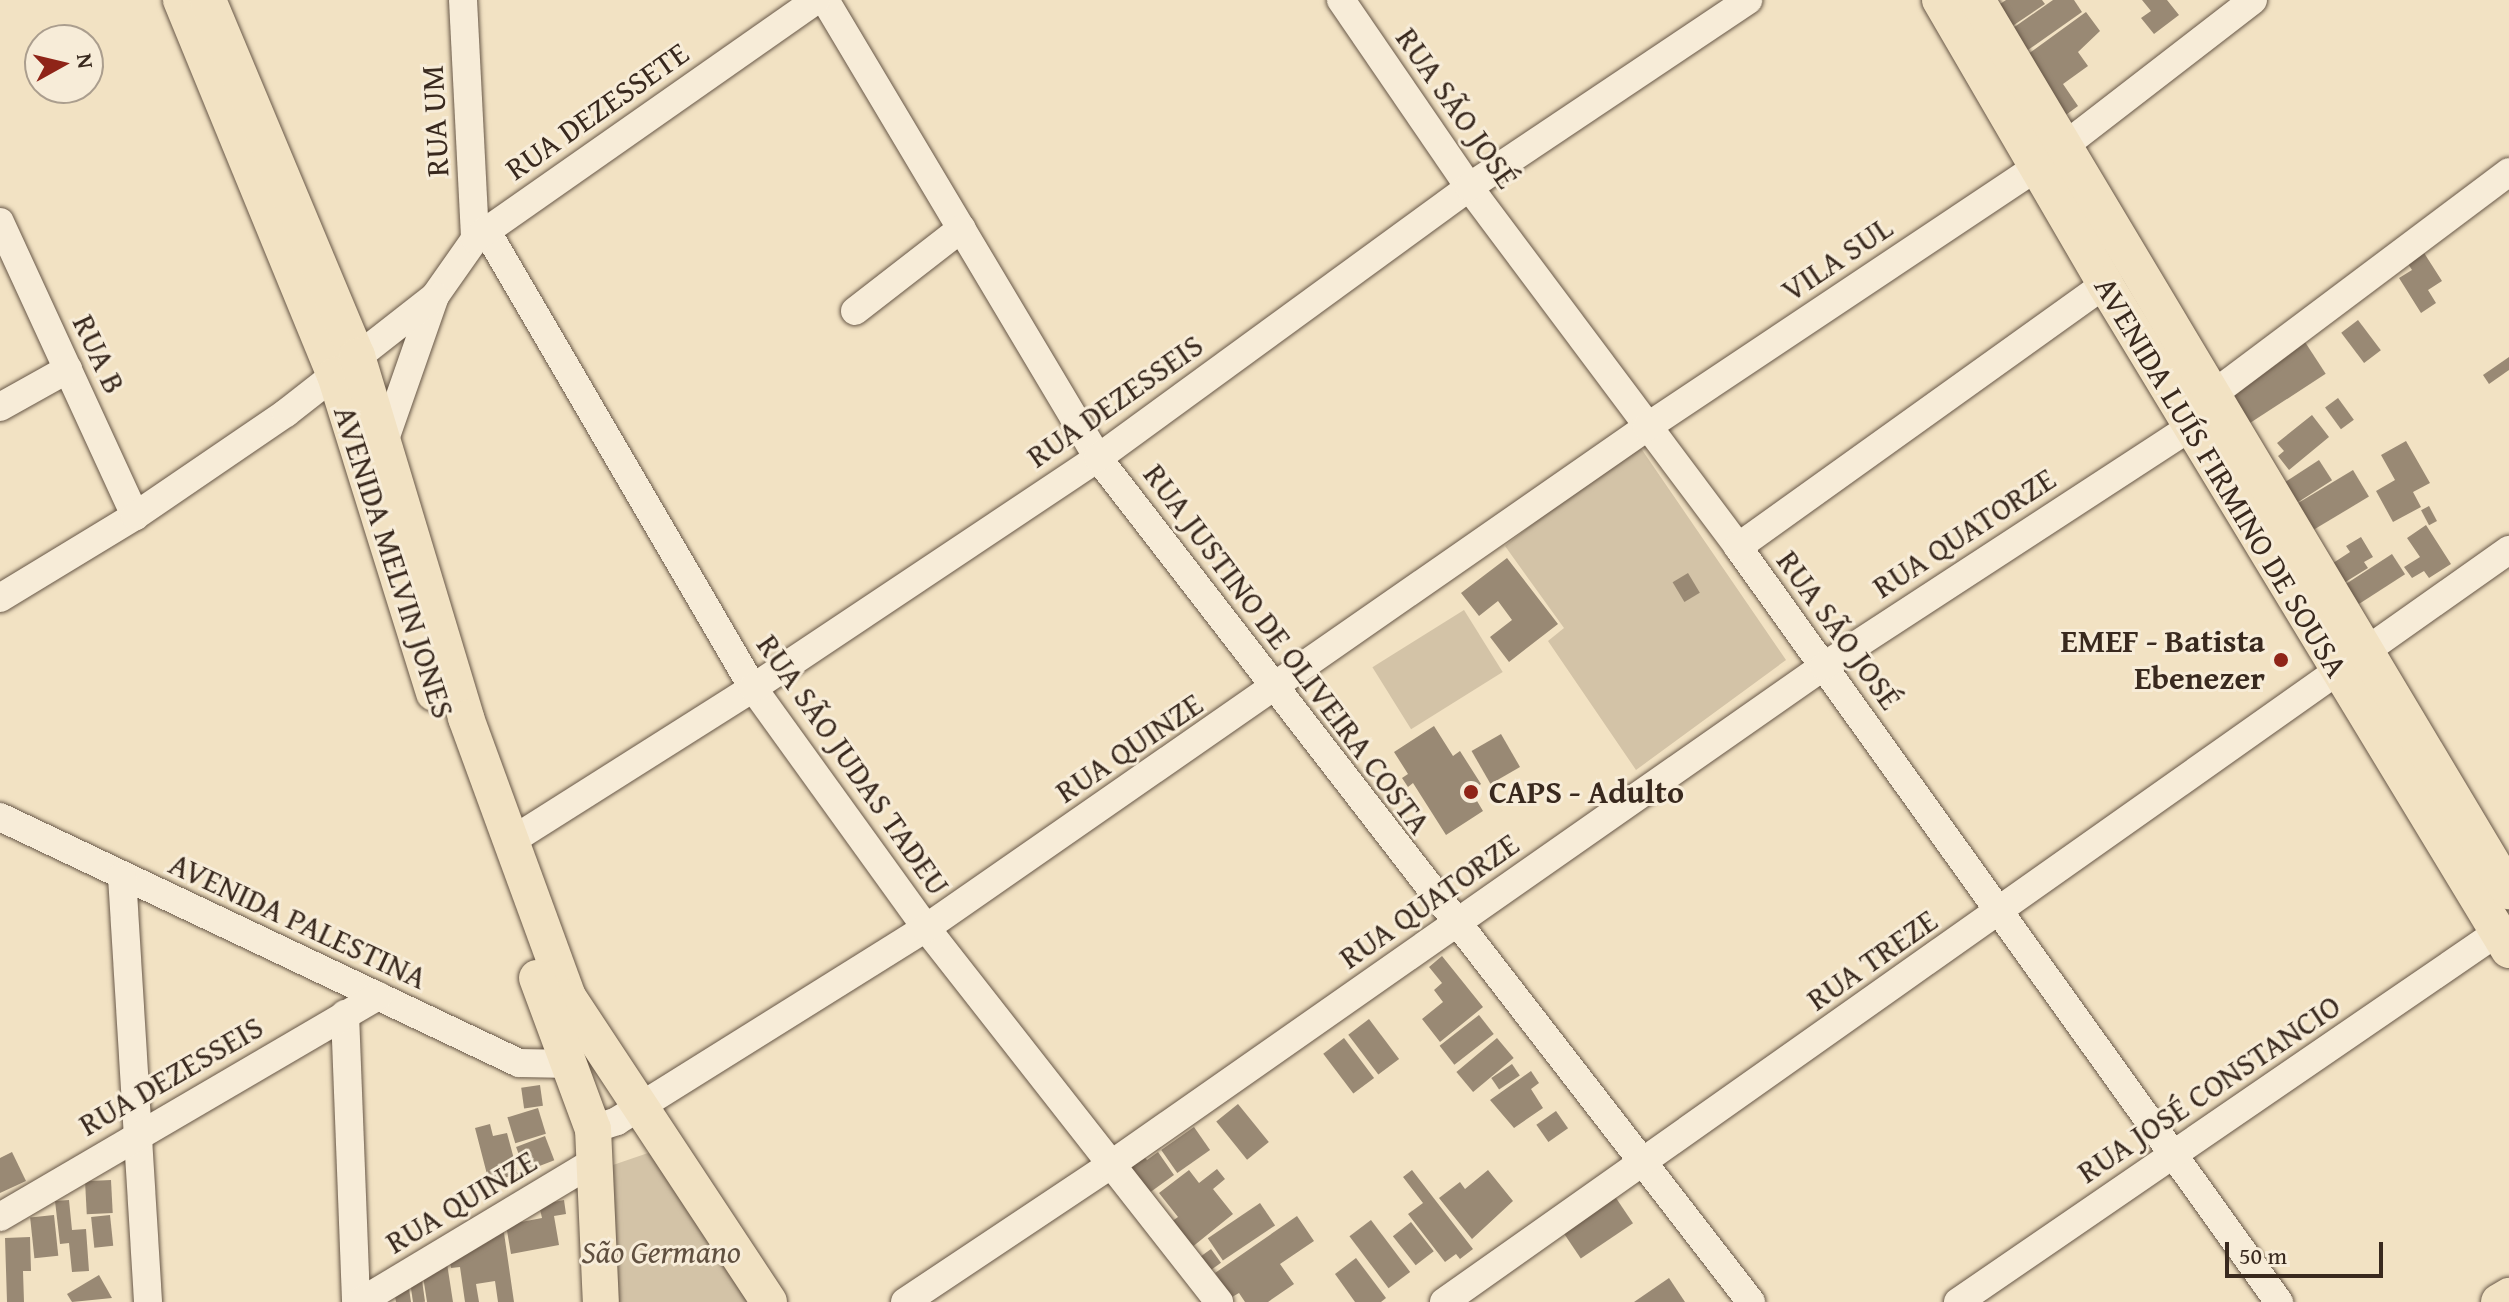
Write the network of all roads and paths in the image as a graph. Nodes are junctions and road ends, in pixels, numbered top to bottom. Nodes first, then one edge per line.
1 (181, 0) edge
2 (463, 0) edge
3 (816, 0) edge
4 (825, 0) edge
5 (1341, 0) edge
6 (1748, 0) edge
7 (1940, 0) edge
8 (1977, 0) edge
9 (2253, 0) edge
10 (219, 8) edge
11 (2050, 157) junction
12 (2509, 172) edge
13 (1469, 187) junction
14 (962, 228) junction
15 (2, 232) edge
16 (480, 234) junction
17 (2105, 284) junction
18 (435, 296) junction
19 (855, 311) dead end
20 (346, 366) junction
21 (68, 369) junction
22 (0, 407) edge
23 (2203, 410) junction
24 (1647, 427) junction
25 (385, 439) junction
26 (1098, 458) junction
27 (135, 516) junction
28 (1738, 547) junction
29 (2509, 550) edge
30 (0, 598) edge
31 (2351, 662) junction
32 (1824, 666) junction
33 (753, 688) junction
34 (1273, 690) junction
35 (0, 817) edge
36 (511, 841) junction
37 (122, 876) junction
38 (2509, 891) edge
39 (1999, 912) junction
40 (1455, 925) junction
41 (926, 928) junction
42 (2504, 941) edge
43 (378, 996) junction
44 (345, 1014) junction
45 (572, 1064) junction
46 (637, 1105) junction
47 (139, 1134) junction
48 (595, 1145) junction
49 (2172, 1155) junction
50 (1642, 1165) junction
51 (1109, 1166) junction
52 (0, 1217) edge
53 (2509, 1296) edge
54 (148, 1302) edge
55 (358, 1302) edge
56 (601, 1302) edge
57 (769, 1302) edge
58 (905, 1302) edge
59 (1219, 1302) edge
60 (1444, 1302) edge
61 (1751, 1302) edge
62 (1958, 1302) edge
63 (2279, 1302) edge
64 (2499, 1302) edge

1 - 20 main road, AVENIDA MELVIN JONES
2 - 16 street, RUA UM
3 - 16 street, RUA DEZESSETE
4 - 14 street, RUA JUSTINO DE OLIVEIRA COSTA
5 - 13 street, RUA SÃO JOSÉ
6 - 13 street, RUA DEZESSEIS
7 - 11 main road, AVENIDA LUÍS FIRMINO DE SOUSA
8 - 11 main road, AVENIDA LUÍS FIRMINO DE SOUSA
9 - 11 street
10 - 20 main road, AVENIDA MELVIN JONES
11 - 17 main road, AVENIDA LUÍS FIRMINO DE SOUSA
11 - 23 main road, AVENIDA LUÍS FIRMINO DE SOUSA
11 - 24 street, VILA SUL
12 - 23 street, RUA QUATORZE
13 - 24 street, RUA SÃO JOSÉ
13 - 26 street, RUA DEZESSEIS
14 - 19 street
14 - 26 street, RUA JUSTINO DE OLIVEIRA COSTA
15 - 21 street, RUA B
16 - 18 street, RUA DEZESSETE
16 - 33 street, RUA SÃO JUDAS TADEU
17 - 23 main road, AVENIDA LUÍS FIRMINO DE SOUSA
17 - 28 street
18 - 20 street, RUA DEZESSETE
18 - 25 street, RUA DEZESSETE
20 - 25 main road, AVENIDA MELVIN JONES
20 - 27 street, RUA DEZESSETE
20 - 45 main road, AVENIDA MELVIN JONES
21 - 22 street
21 - 27 street, RUA B
23 - 31 main road, AVENIDA LUÍS FIRMINO DE SOUSA
23 - 32 street, RUA QUATORZE
24 - 28 street, RUA SÃO JOSÉ
24 - 34 street, RUA QUINZE
25 - 36 main road, AVENIDA MELVIN JONES
26 - 33 street, RUA DEZESSEIS
26 - 34 street, RUA JUSTINO DE OLIVEIRA COSTA
27 - 30 street, RUA DEZESSETE
28 - 32 street, RUA SÃO JOSÉ
29 - 31 street, RUA TREZE
31 - 38 main road, AVENIDA LUÍS FIRMINO DE SOUSA
31 - 39 street, RUA TREZE
31 - 42 main road, AVENIDA LUÍS FIRMINO DE SOUSA
32 - 39 street, RUA SÃO JOSÉ
32 - 40 street, RUA QUATORZE
33 - 36 street, RUA DEZESSEIS
33 - 41 street, RUA SÃO JUDAS TADEU
34 - 40 street, RUA JUSTINO DE OLIVEIRA COSTA
34 - 41 street, RUA QUINZE
35 - 37 street, AVENIDA PALESTINA
36 - 46 main road, AVENIDA MELVIN JONES
37 - 43 street, AVENIDA PALESTINA
37 - 47 street
39 - 49 street, RUA SÃO JOSÉ
39 - 50 street, RUA TREZE
40 - 50 street, RUA JUSTINO DE OLIVEIRA COSTA
40 - 51 street, RUA QUATORZE
41 - 46 street, RUA QUINZE
41 - 51 street, RUA SÃO JUDAS TADEU
42 - 49 street, RUA JOSÉ CONSTANCIO
43 - 44 street, RUA DEZESSEIS
43 - 45 street, AVENIDA PALESTINA
44 - 47 street, RUA DEZESSEIS
44 - 55 street
45 - 48 main road, AVENIDA MELVIN JONES
46 - 48 street, RUA QUINZE
46 - 57 main road, AVENIDA MELVIN JONES
47 - 52 street, RUA DEZESSEIS
47 - 54 street
48 - 55 street, RUA QUINZE
48 - 56 main road, AVENIDA MELVIN JONES
49 - 62 street, RUA JOSÉ CONSTANCIO
49 - 63 street, RUA SÃO JOSÉ
50 - 60 street, RUA TREZE
50 - 61 street, RUA JUSTINO DE OLIVEIRA COSTA
51 - 58 street, RUA QUATORZE
51 - 59 street, RUA SÃO JUDAS TADEU
53 - 64 main road

